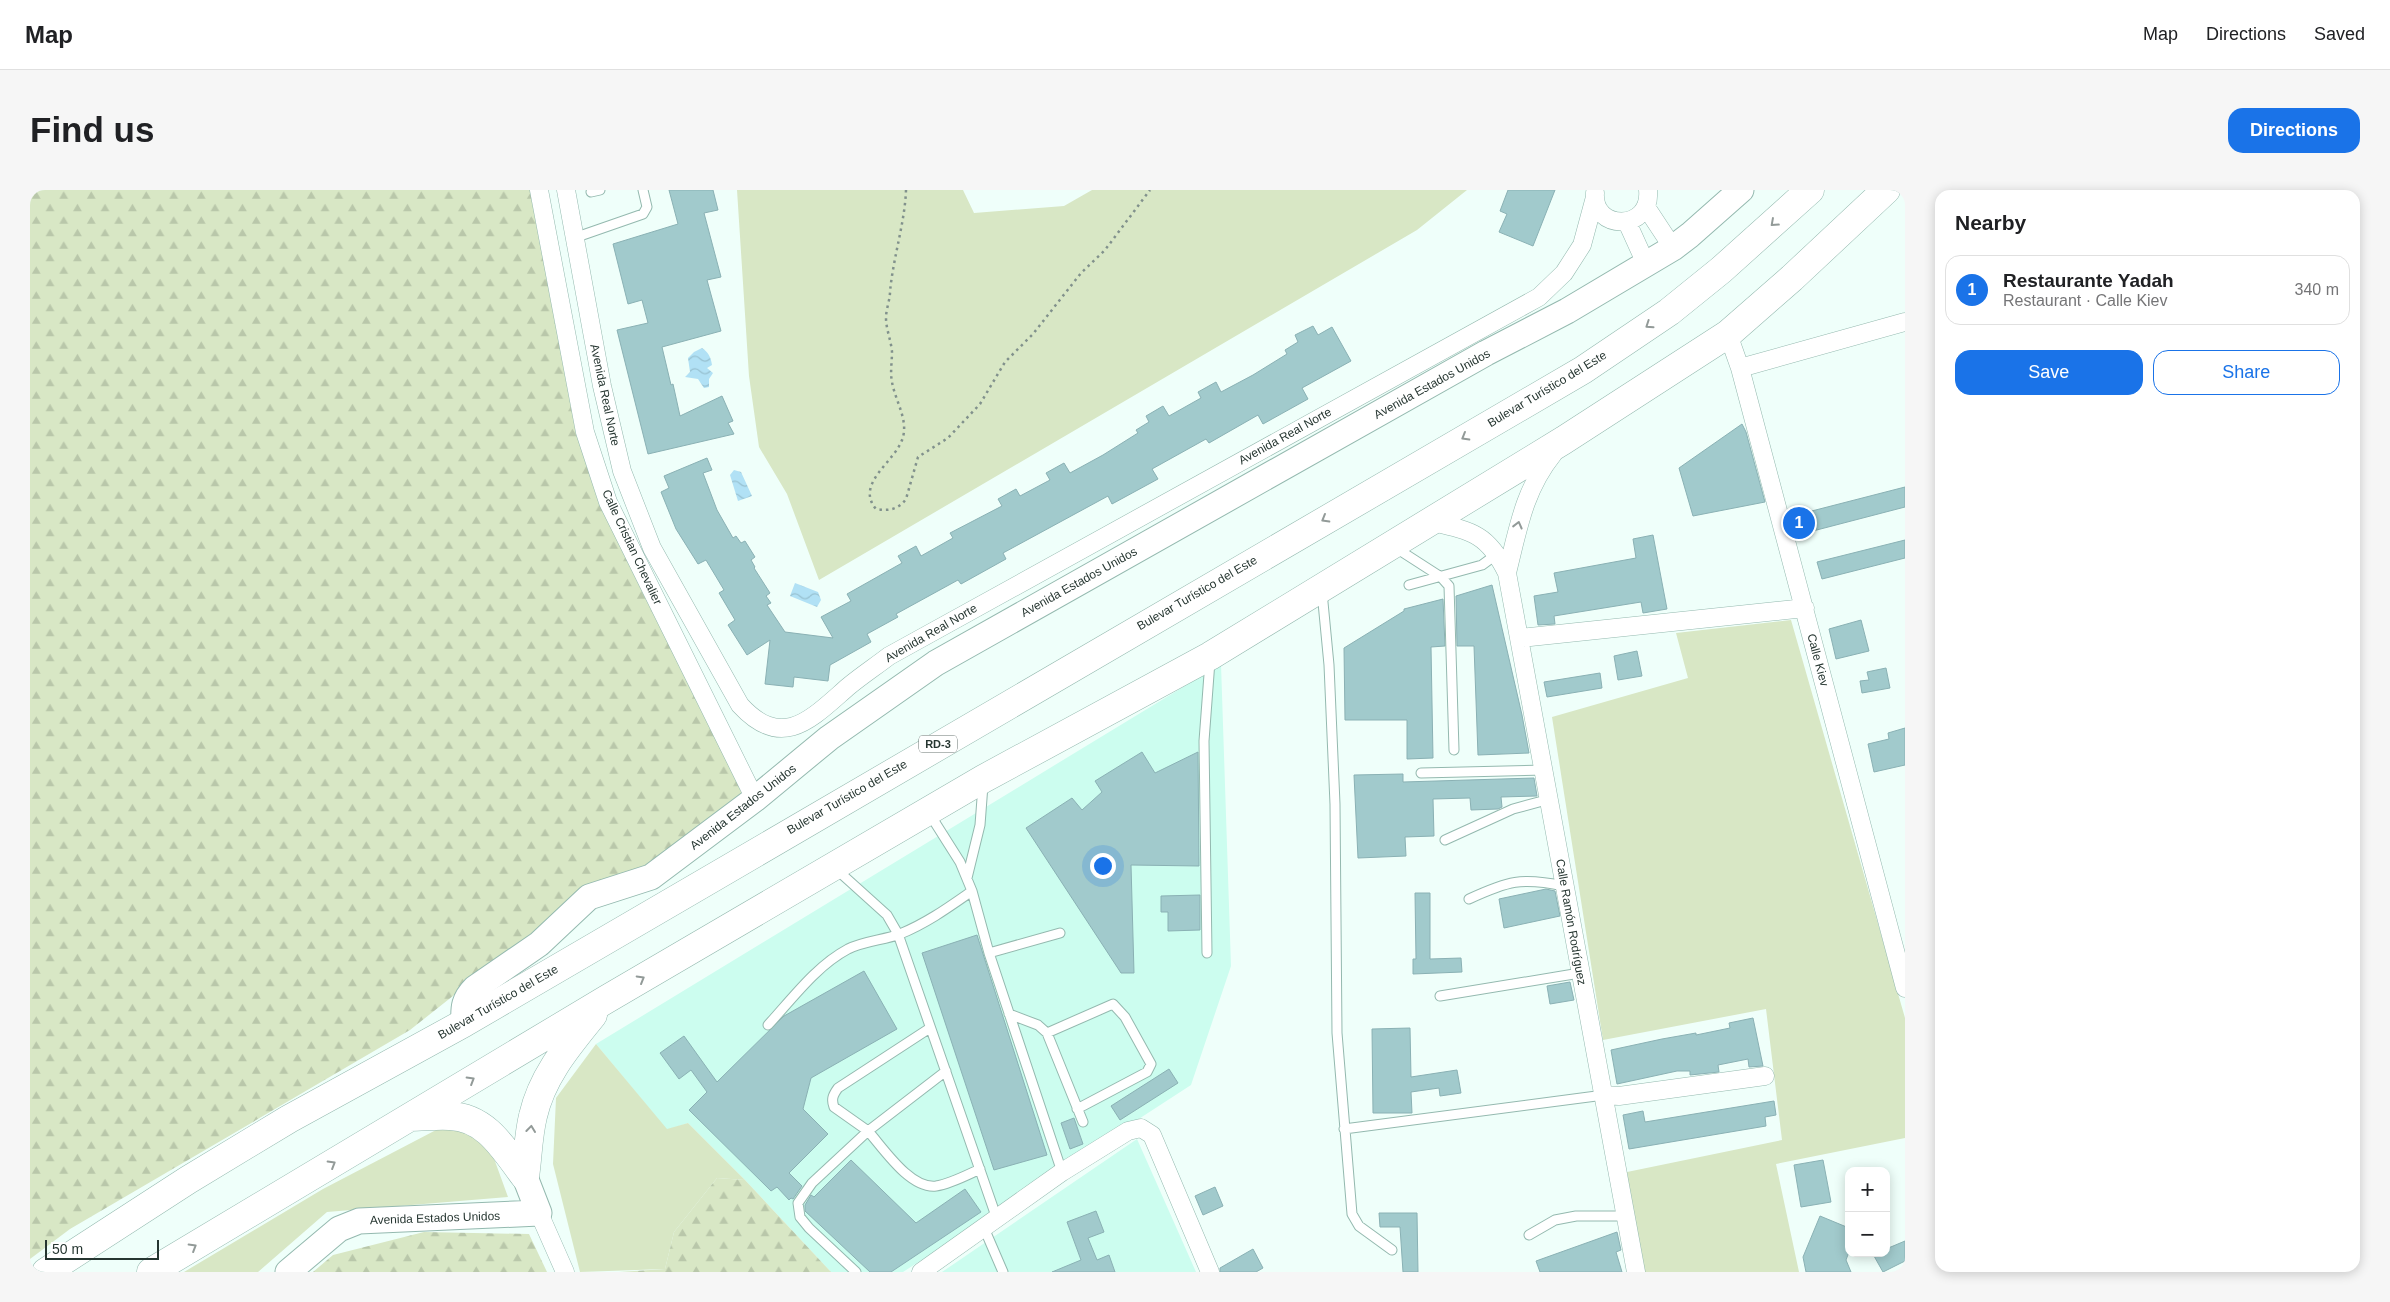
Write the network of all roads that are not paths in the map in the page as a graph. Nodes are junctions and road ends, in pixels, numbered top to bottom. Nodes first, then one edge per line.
1 (539, 190) edge
2 (566, 190) edge
3 (643, 190) edge
4 (1741, 190) edge
5 (1810, 190) edge
6 (1886, 190) edge
7 (1595, 192) edge
8 (1648, 194) edge
9 (1610, 220) junction
10 (1627, 222) junction
11 (1587, 230) junction
12 (574, 238) junction
13 (1673, 248) junction
14 (1646, 264) junction
15 (1905, 322) edge
16 (1728, 334) junction
17 (1740, 368) junction
18 (1564, 440) junction
19 (1432, 522) junction
20 (1392, 546) junction
21 (1498, 553) junction
22 (1507, 573) junction
23 (1441, 577) junction
24 (1409, 585) dead end
25 (1322, 588) junction
26 (1805, 608) junction
27 (1520, 638) junction
28 (1210, 656) junction
29 (1454, 750) dead end
30 (1544, 770) junction
31 (1421, 773) dead end
32 (983, 779) junction
33 (756, 799) junction
34 (1550, 800) junction
35 (928, 811) junction
36 (1445, 840) dead end
37 (833, 866) junction
38 (967, 878) junction
39 (1564, 886) junction
40 (972, 890) junction
41 (1469, 899) dead end
42 (1060, 933) dead end
43 (898, 934) junction
44 (989, 953) junction
45 (1207, 953) dead end
46 (1580, 974) junction
47 (1905, 988) edge
48 (1440, 996) dead end
49 (607, 999) junction
50 (1009, 1014) junction
51 (464, 1023) junction
52 (768, 1025) dead end
53 (930, 1028) junction
54 (1047, 1033) junction
55 (946, 1070) junction
56 (1765, 1076) dead end
57 (1604, 1095) junction
58 (1077, 1109) junction
59 (409, 1117) junction
60 (1083, 1122) dead end
61 (1344, 1129) junction
62 (868, 1132) junction
63 (980, 1170) junction
64 (1062, 1172) junction
65 (525, 1177) junction
66 (539, 1213) junction
67 (1626, 1216) junction
68 (991, 1224) junction
69 (1529, 1235) dead end
70 (1392, 1250) dead end
71 (46, 1272) edge
72 (151, 1272) edge
73 (288, 1272) edge
74 (565, 1272) edge
75 (856, 1272) edge
76 (921, 1272) edge
77 (1003, 1272) edge
78 (1210, 1272) edge
79 (1636, 1272) edge

1 - 33 street, Calle Cristian Chevalier
2 - 12 street, Avenida Real Norte
3 - 12 lane
4 - 13 street, Avenida Estados Unidos
5 -> 51 highway, Bulevar Turístico del Este / RD-3
6 - 16 highway
7 - 9 street
7 - 11 street, Avenida Real Norte
8 - 10 street
8 - 13 street
9 - 10 street
9 - 11 street
10 - 14 street
11 - 12 street, Avenida Real Norte
13 - 14 street, Avenida Estados Unidos
14 - 33 street, Avenida Estados Unidos
15 - 17 street
16 - 17 street, Calle Kiev
16 - 18 highway
17 - 26 street, Calle Kiev
18 - 19 highway
22 -> 18 street
19 - 20 highway
19 - 21 street
20 - 23 lane
20 - 25 highway
21 - 22 street
21 - 23 lane
22 - 27 street, Calle Ramón Rodríguez
23 - 24 lane
23 - 29 lane
25 - 28 highway
25 - 61 lane
26 - 27 street
26 - 47 street, Calle Kiev
27 - 30 street, Calle Ramón Rodríguez
28 - 32 highway
28 - 45 lane
30 - 31 lane
30 - 34 street, Calle Ramón Rodríguez
32 - 35 highway
32 - 38 lane
33 - 51 street, Avenida Estados Unidos
34 - 36 lane
34 - 39 street, Calle Ramón Rodríguez
35 - 37 highway
35 - 38 lane
37 - 43 lane
49 -> 37 highway
38 - 40 lane
39 - 41 lane
39 - 46 street, Calle Ramón Rodríguez
40 - 43 lane
40 - 44 lane
42 - 44 lane
43 - 52 lane
43 - 53 lane
44 - 50 lane
46 - 48 lane
46 - 57 street, Calle Ramón Rodríguez
59 -> 49 highway
65 -> 49 highway
50 - 54 lane
50 - 64 lane
51 - 71 highway, Bulevar Turístico del Este / RD-3
53 - 55 lane
53 - 62 lane
54 - 58 lane
54 - 58 lane
55 - 62 lane
55 - 63 lane
56 - 57 street
57 - 61 lane
57 - 67 street, Calle Ramón Rodríguez
58 - 60 lane
59 - 65 highway
72 -> 59 highway
61 - 70 lane
62 - 63 lane
62 - 75 lane
63 - 68 lane
64 - 68 street
64 - 78 street
65 - 66 street
66 - 73 street, Avenida Estados Unidos
66 - 74 street
67 - 69 lane
67 - 79 street, Calle Ramón Rodríguez
68 - 76 street
68 - 77 lane

